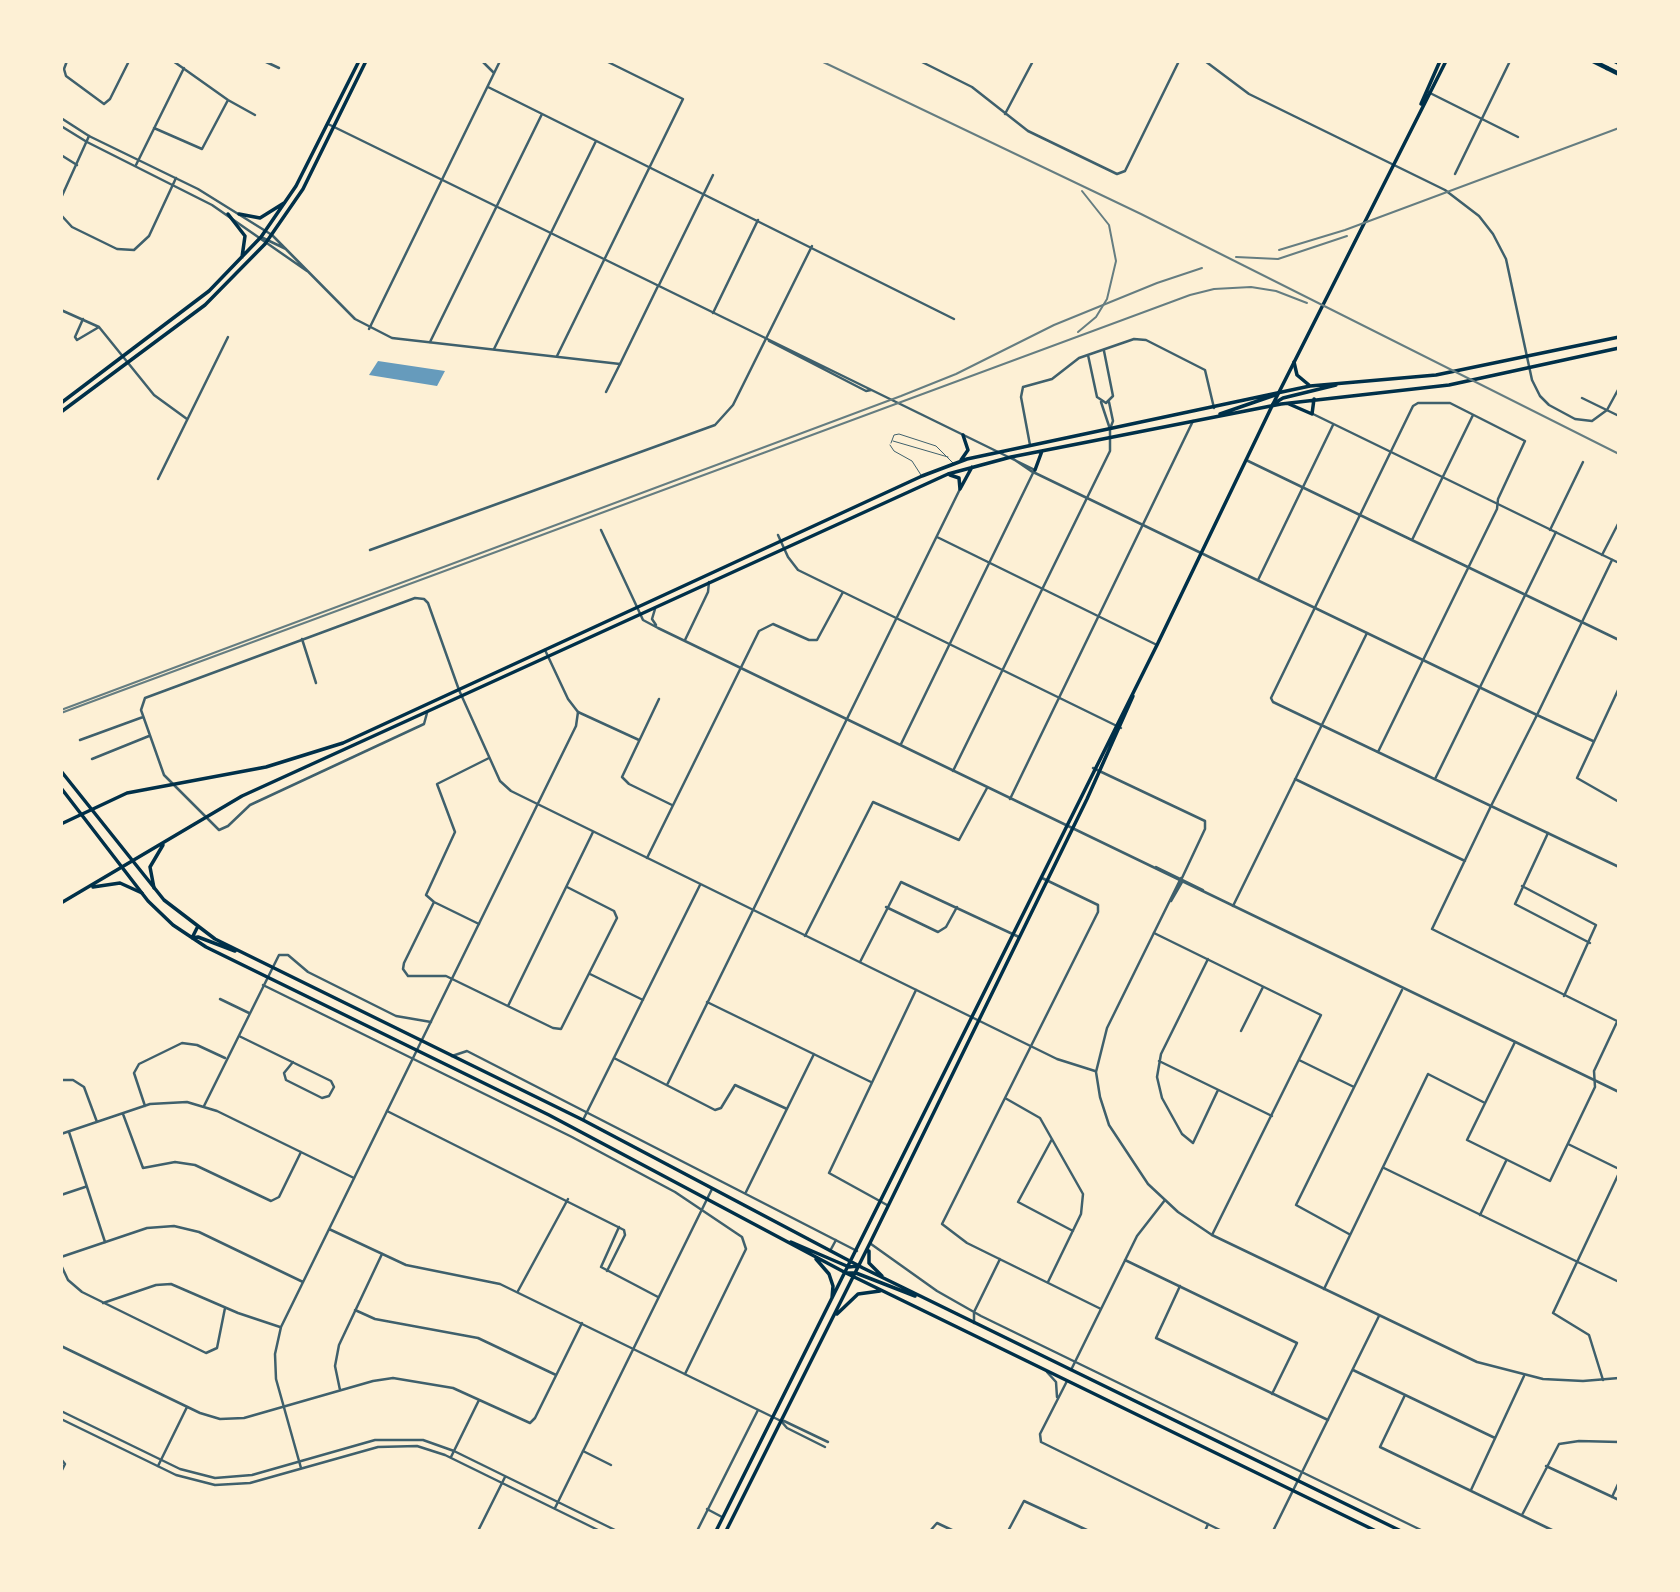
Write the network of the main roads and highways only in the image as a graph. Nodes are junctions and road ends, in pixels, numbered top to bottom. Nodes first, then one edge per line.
1 (359, 61) edge
2 (366, 61) edge
3 (1440, 61) edge
4 (1446, 61) edge
5 (1593, 61) edge
6 (1619, 74) edge
7 (1427, 92) junction
8 (331, 125) junction
9 (288, 199) junction
10 (228, 214) road end
11 (239, 214) road end
12 (241, 259) junction
13 (1619, 337) edge
14 (1619, 348) edge
15 (1294, 362) junction
16 (1343, 383) junction
17 (1311, 386) junction
18 (1280, 392) junction
19 (1314, 399) junction
20 (61, 403) edge
21 (1288, 403) junction
22 (1272, 405) junction
23 (61, 412) edge
24 (1214, 417) junction
25 (963, 435) road end
26 (1042, 451) junction
27 (960, 461) junction
28 (972, 467) junction
29 (1035, 470) road end
30 (948, 474) junction
31 (1138, 683) junction
32 (343, 743) junction
33 (346, 750) junction
34 (61, 771) edge
35 (61, 788) edge
36 (61, 797) edge
37 (91, 809) junction
38 (61, 813) edge
39 (80, 814) junction
40 (61, 824) edge
41 (165, 843) junction
42 (132, 862) junction
43 (122, 868) junction
44 (154, 888) junction
45 (85, 890) junction
46 (142, 893) junction
47 (61, 903) edge
48 (197, 928) junction
49 (192, 938) junction
50 (250, 957) junction
51 (782, 1239) junction
52 (870, 1245) junction
53 (811, 1255) junction
54 (850, 1264) junction
55 (859, 1266) junction
56 (846, 1273) junction
57 (855, 1275) junction
58 (887, 1280) junction
59 (882, 1291) junction
60 (928, 1300) junction
61 (831, 1303) junction
62 (833, 1318) junction
63 (716, 1531) edge
64 (726, 1531) edge
65 (1376, 1531) edge
66 (1401, 1531) edge

1 - 8 main road
2 - 8 main road
3 - 7 main road
4 - 7 main road
5 - 6 highway
7 - 15 main road
8 - 9 main road
8 - 23 main road
9 - 11 main road
9 - 12 main road
10 - 12 main road
12 - 20 main road
13 - 16 main road
14 - 19 main road
15 - 17 main road
15 - 18 main road
16 - 17 main road
16 - 22 main road
17 - 18 main road
18 - 22 main road
18 - 24 main road
18 - 27 main road
19 - 21 main road
19 - 21 main road
21 - 22 main road
22 - 24 main road
22 - 31 main road
24 - 26 main road
25 - 27 main road
26 - 28 main road
26 - 29 main road
27 - 32 main road
28 - 30 main road
28 - 30 main road
30 - 33 main road
31 - 52 main road
31 - 54 main road
32 - 33 main road
32 - 37 main road
33 - 41 main road
34 - 37 main road
35 - 39 main road
36 - 38 main road
37 - 39 main road
37 - 42 main road
39 - 40 main road
39 - 43 main road
41 - 42 main road
41 - 44 main road
42 - 43 main road
42 - 44 main road
43 - 45 main road
43 - 46 main road
44 - 48 main road
45 - 46 main road
45 - 47 main road
46 - 49 main road
48 - 49 main road
48 - 50 main road
49 - 50 main road
49 - 51 main road
50 - 54 main road
51 - 53 main road
51 - 54 main road
52 - 55 main road
52 - 58 main road
53 - 56 main road
53 - 61 main road
54 - 55 main road
54 - 56 main road
55 - 57 main road
55 - 58 main road
56 - 57 main road
56 - 61 main road
57 - 59 main road
57 - 60 main road
57 - 62 main road
58 - 60 main road
59 - 62 main road
59 - 65 main road
60 - 66 main road
61 - 63 main road
62 - 64 main road

